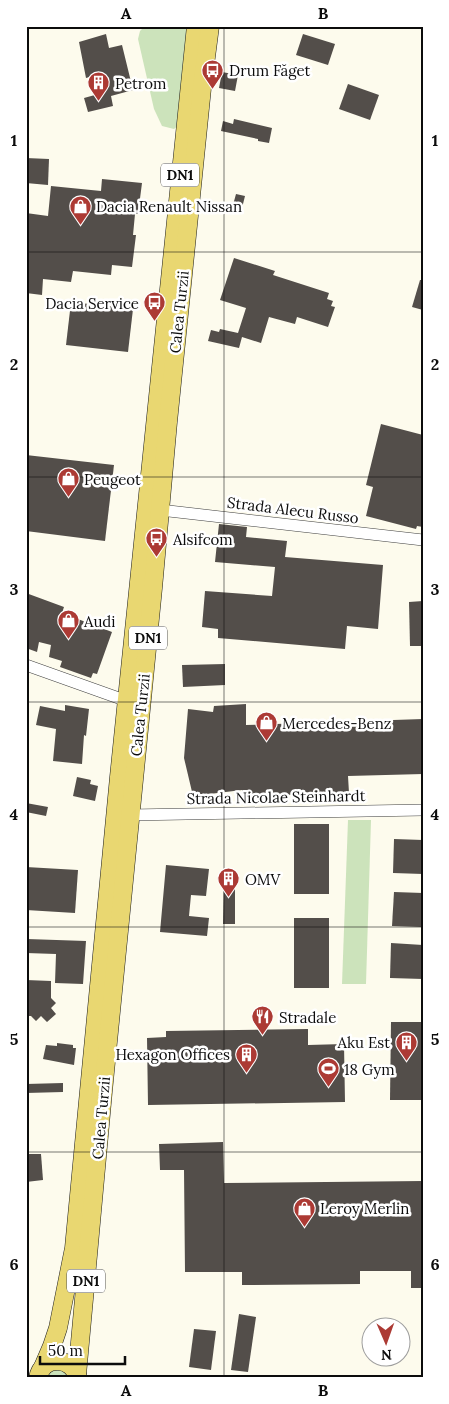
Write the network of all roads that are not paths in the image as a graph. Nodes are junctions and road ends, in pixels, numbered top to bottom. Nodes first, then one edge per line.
1 (196, 26) edge
2 (210, 26) edge
3 (160, 510) junction
4 (423, 540) edge
5 (26, 665) edge
6 (127, 700) junction
7 (423, 810) edge
8 (130, 815) junction
9 (40, 1372) edge
10 (78, 1376) edge

1 - 6 main road, Calea Turzii / DN1
2 - 3 main road, Calea Turzii / DN1
3 - 4 street, Strada Alecu Russo
3 - 8 main road, Calea Turzii / DN1
5 - 6 street
6 - 9 main road, Calea Turzii / DN1
7 - 8 street, Strada Nicolae Steinhardt
8 - 10 main road, Calea Turzii / DN1
9 - 10 main road

